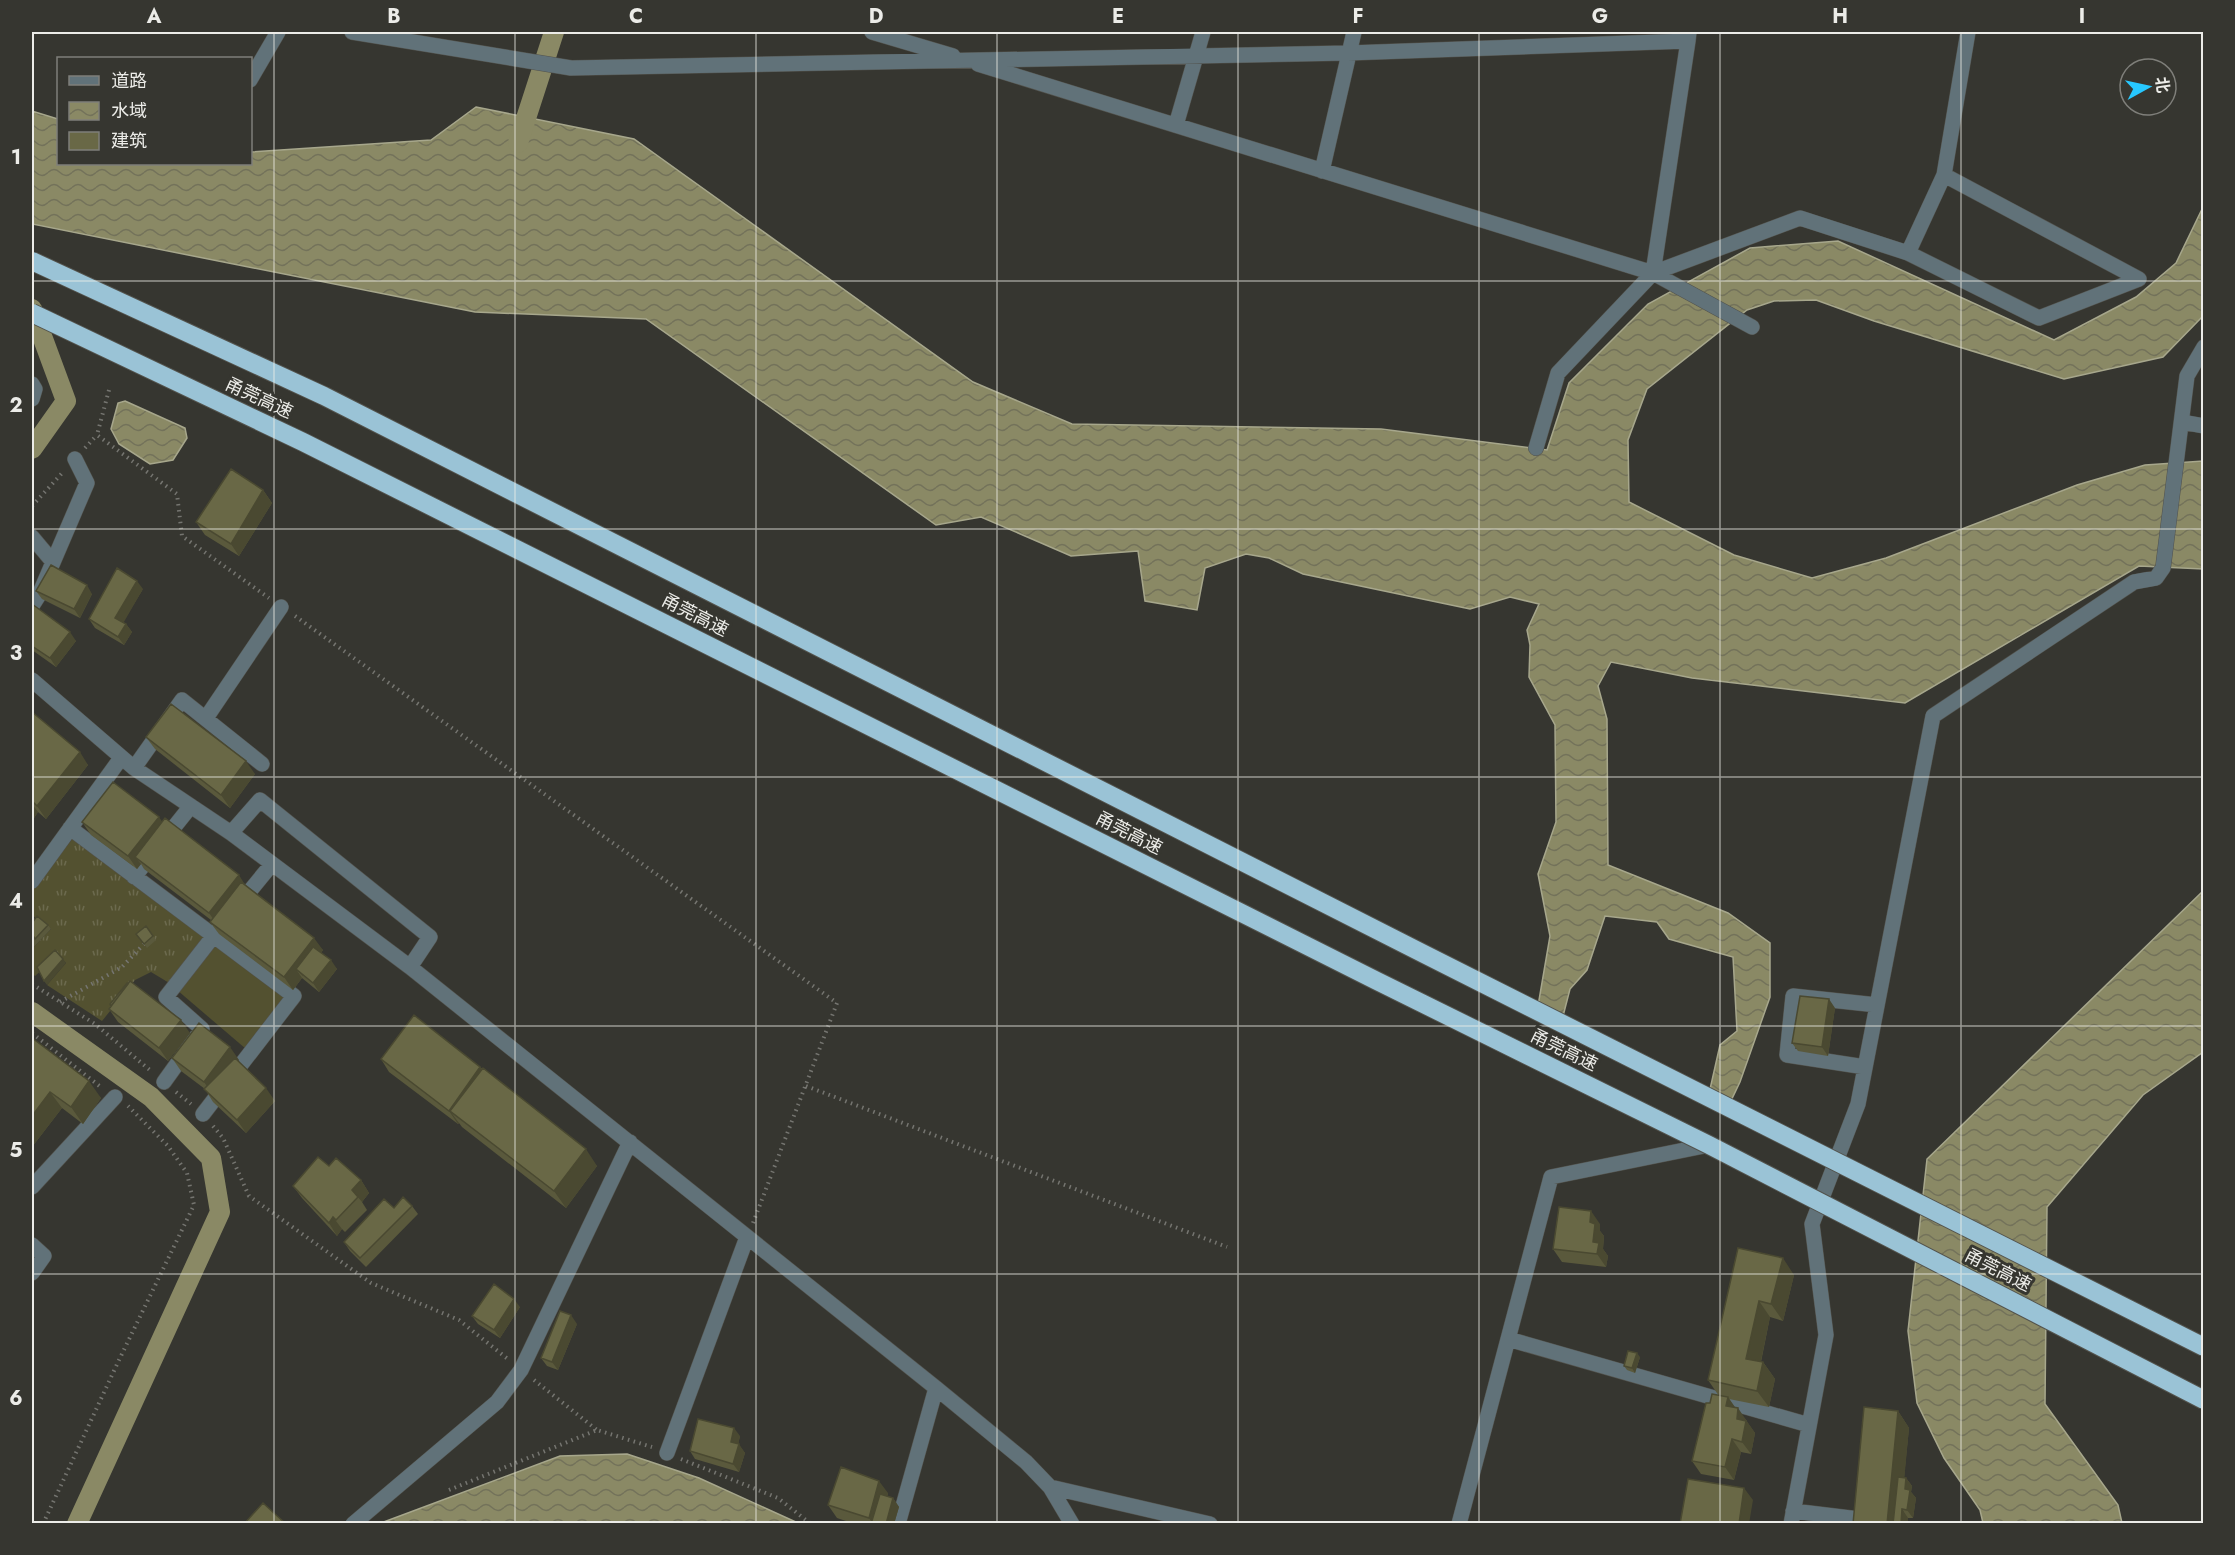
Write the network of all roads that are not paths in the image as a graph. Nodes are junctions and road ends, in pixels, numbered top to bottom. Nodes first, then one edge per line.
1 (278, 32) edge
2 (352, 32) edge
3 (872, 32) edge
4 (1203, 32) edge
5 (1354, 32) edge
6 (1968, 32) edge
7 (1688, 36) edge
8 (1348, 53) junction
9 (1196, 56) junction
10 (966, 60) junction
11 (252, 77) edge
12 (1176, 125) junction
13 (1322, 171) junction
14 (1944, 175) junction
15 (1908, 253) junction
16 (32, 261) edge
17 (1653, 273) junction
18 (32, 313) edge
19 (1746, 324) dead end
20 (2204, 347) edge
21 (32, 384) edge
22 (32, 399) edge
23 (2182, 422) junction
24 (2204, 426) edge
25 (1536, 448) dead end
26 (75, 459) dead end
27 (32, 537) edge
28 (53, 562) junction
29 (32, 606) edge
30 (281, 607) road end
31 (32, 680) edge
32 (206, 718) junction
33 (121, 758) junction
34 (262, 764) dead end
35 (134, 768) junction
36 (191, 806) junction
37 (70, 828) junction
38 (231, 833) junction
39 (272, 864) junction
40 (134, 877) junction
41 (32, 881) edge
42 (213, 936) junction
43 (410, 967) junction
44 (1877, 1005) junction
45 (1865, 1067) junction
46 (164, 1082) road end
47 (115, 1097) road end
48 (203, 1114) road end
49 (630, 1142) junction
50 (1709, 1144) junction
51 (32, 1186) edge
52 (747, 1238) junction
53 (32, 1245) edge
54 (32, 1273) edge
55 (1508, 1339) junction
56 (2204, 1347) edge
57 (936, 1388) junction
58 (2204, 1400) edge
59 (1809, 1425) junction
60 (667, 1453) road end
61 (1050, 1487) junction
62 (1792, 1517) edge
63 (1867, 1520) edge
64 (353, 1524) edge
65 (898, 1524) edge
66 (1072, 1524) edge
67 (1210, 1524) edge
68 (1459, 1524) edge

1 - 11 street
2 - 10 street
3 - 10 street
4 - 9 street
5 - 8 street
6 - 14 street
7 - 8 street
7 - 17 street
8 - 9 street
8 - 13 street
9 - 10 street
9 - 12 street
10 - 12 street
12 - 13 street
13 - 17 street
14 - 15 street
14 - 15 street
15 - 17 street
16 - 56 highway, 甬莞高速, bridge
17 - 19 street
17 - 25 street
18 - 50 highway, 甬莞高速, bridge
20 - 23 street
21 - 22 street
23 - 24 street
23 - 44 street
26 - 28 street
27 - 28 street
28 - 29 street
30 - 32 street
31 - 33 street
32 - 34 street
32 - 35 street
33 - 35 street
33 - 37 street
35 - 36 street
36 - 38 street
36 - 40 street
37 - 40 street
37 - 41 street
38 - 39 street
38 - 43 street
39 - 42 street
39 - 43 street
40 - 42 street
42 - 46 street
42 - 48 street
43 - 49 street
44 - 45 street
44 - 45 street
45 - 59 street
47 - 51 street
49 - 52 street
49 - 64 street
50 - 55 street
50 - 58 highway, 甬莞高速, bridge
52 - 57 street
52 - 60 street
53 - 54 street
55 - 59 street
55 - 68 street
57 - 61 street
57 - 65 street
59 - 62 street
61 - 66 street
61 - 67 street
62 - 63 street

